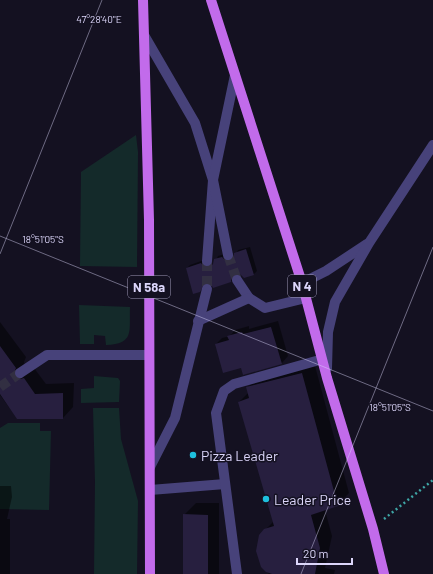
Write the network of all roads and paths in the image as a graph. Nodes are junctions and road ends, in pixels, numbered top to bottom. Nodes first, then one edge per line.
1 (144, 0) edge
2 (210, 0) edge
3 (144, 35) junction
4 (234, 75) junction
5 (433, 145) edge
6 (213, 180) junction
7 (369, 243) junction
8 (228, 255) tunnel mouth
9 (207, 261) tunnel mouth
10 (237, 280) tunnel mouth
11 (302, 283) junction
12 (207, 289) tunnel mouth
13 (249, 298) junction
14 (306, 298) junction
15 (198, 320) junction
16 (150, 355) junction
17 (322, 359) junction
18 (20, 373) tunnel mouth
19 (327, 378) junction
20 (150, 467) junction
21 (433, 480) edge
22 (226, 484) junction
23 (150, 490) junction
24 (392, 512) dead end
25 (150, 574) edge
26 (237, 574) edge
27 (384, 574) edge

1 - 3 main road, N 58a
2 - 4 main road, N 4
3 - 6 lane
3 - 16 main road, N 58a
4 - 6 lane
4 - 11 main road, N 4
5 - 7 lane
6 - 8 lane
6 - 9 lane
7 - 11 lane
7 - 19 lane
10 - 13 lane
11 - 14 main road, N 4
12 - 15 lane
13 - 14 lane
13 - 15 lane
14 - 17 main road, N 4
15 - 20 lane
16 - 18 lane
16 - 20 main road, N 58a
17 - 19 main road, N 4
17 - 22 lane
19 - 27 main road, N 4
20 - 23 main road, N 58a
21 - 24 path
22 - 23 lane
22 - 26 lane
23 - 25 main road, N 58a

